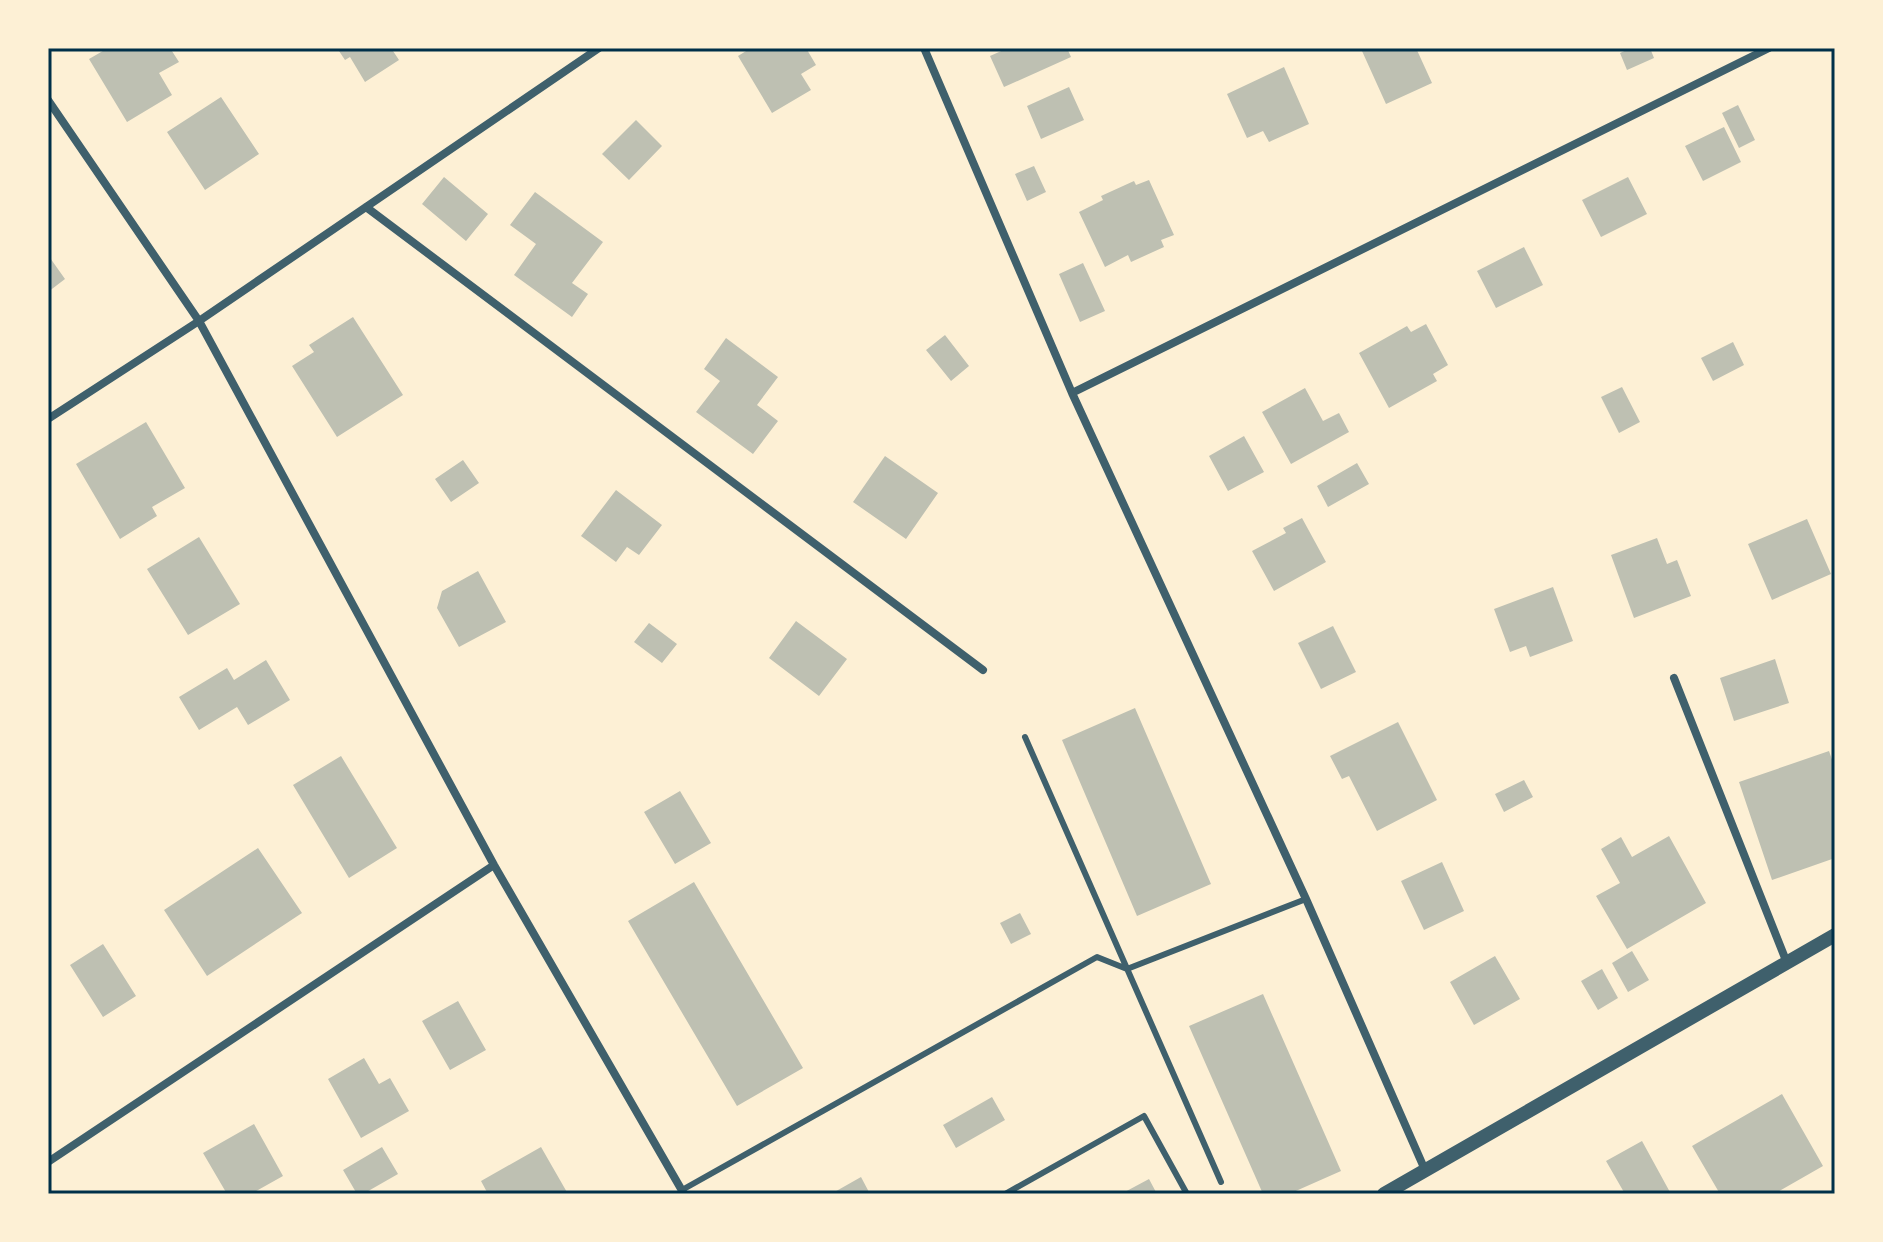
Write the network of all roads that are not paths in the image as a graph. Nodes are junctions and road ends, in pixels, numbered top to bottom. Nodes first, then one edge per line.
1 (599, 48) edge
2 (924, 48) edge
3 (1769, 48) edge
4 (48, 100) edge
5 (366, 207) junction
6 (199, 321) junction
7 (1072, 393) junction
8 (48, 419) edge
9 (983, 670) dead end
10 (1674, 678) dead end
11 (1025, 737) dead end
12 (494, 865) junction
13 (1306, 899) junction
14 (1835, 935) edge
15 (1787, 963) junction
16 (1127, 969) junction
17 (48, 1162) edge
18 (1425, 1170) junction
19 (1221, 1182) dead end
20 (683, 1192) edge
21 (1005, 1194) edge
22 (1187, 1194) edge
23 (1384, 1194) edge

1 - 5 street
2 - 7 street
3 - 7 street
4 - 6 street
5 - 6 street
5 - 9 street
6 - 8 street
6 - 12 street
7 - 13 street
10 - 15 street
11 - 16 lane
12 - 17 street
12 - 20 street
13 - 16 lane
13 - 18 street
14 - 15 street
15 - 18 street
16 - 19 lane
16 - 20 lane
18 - 23 street
21 - 22 lane

